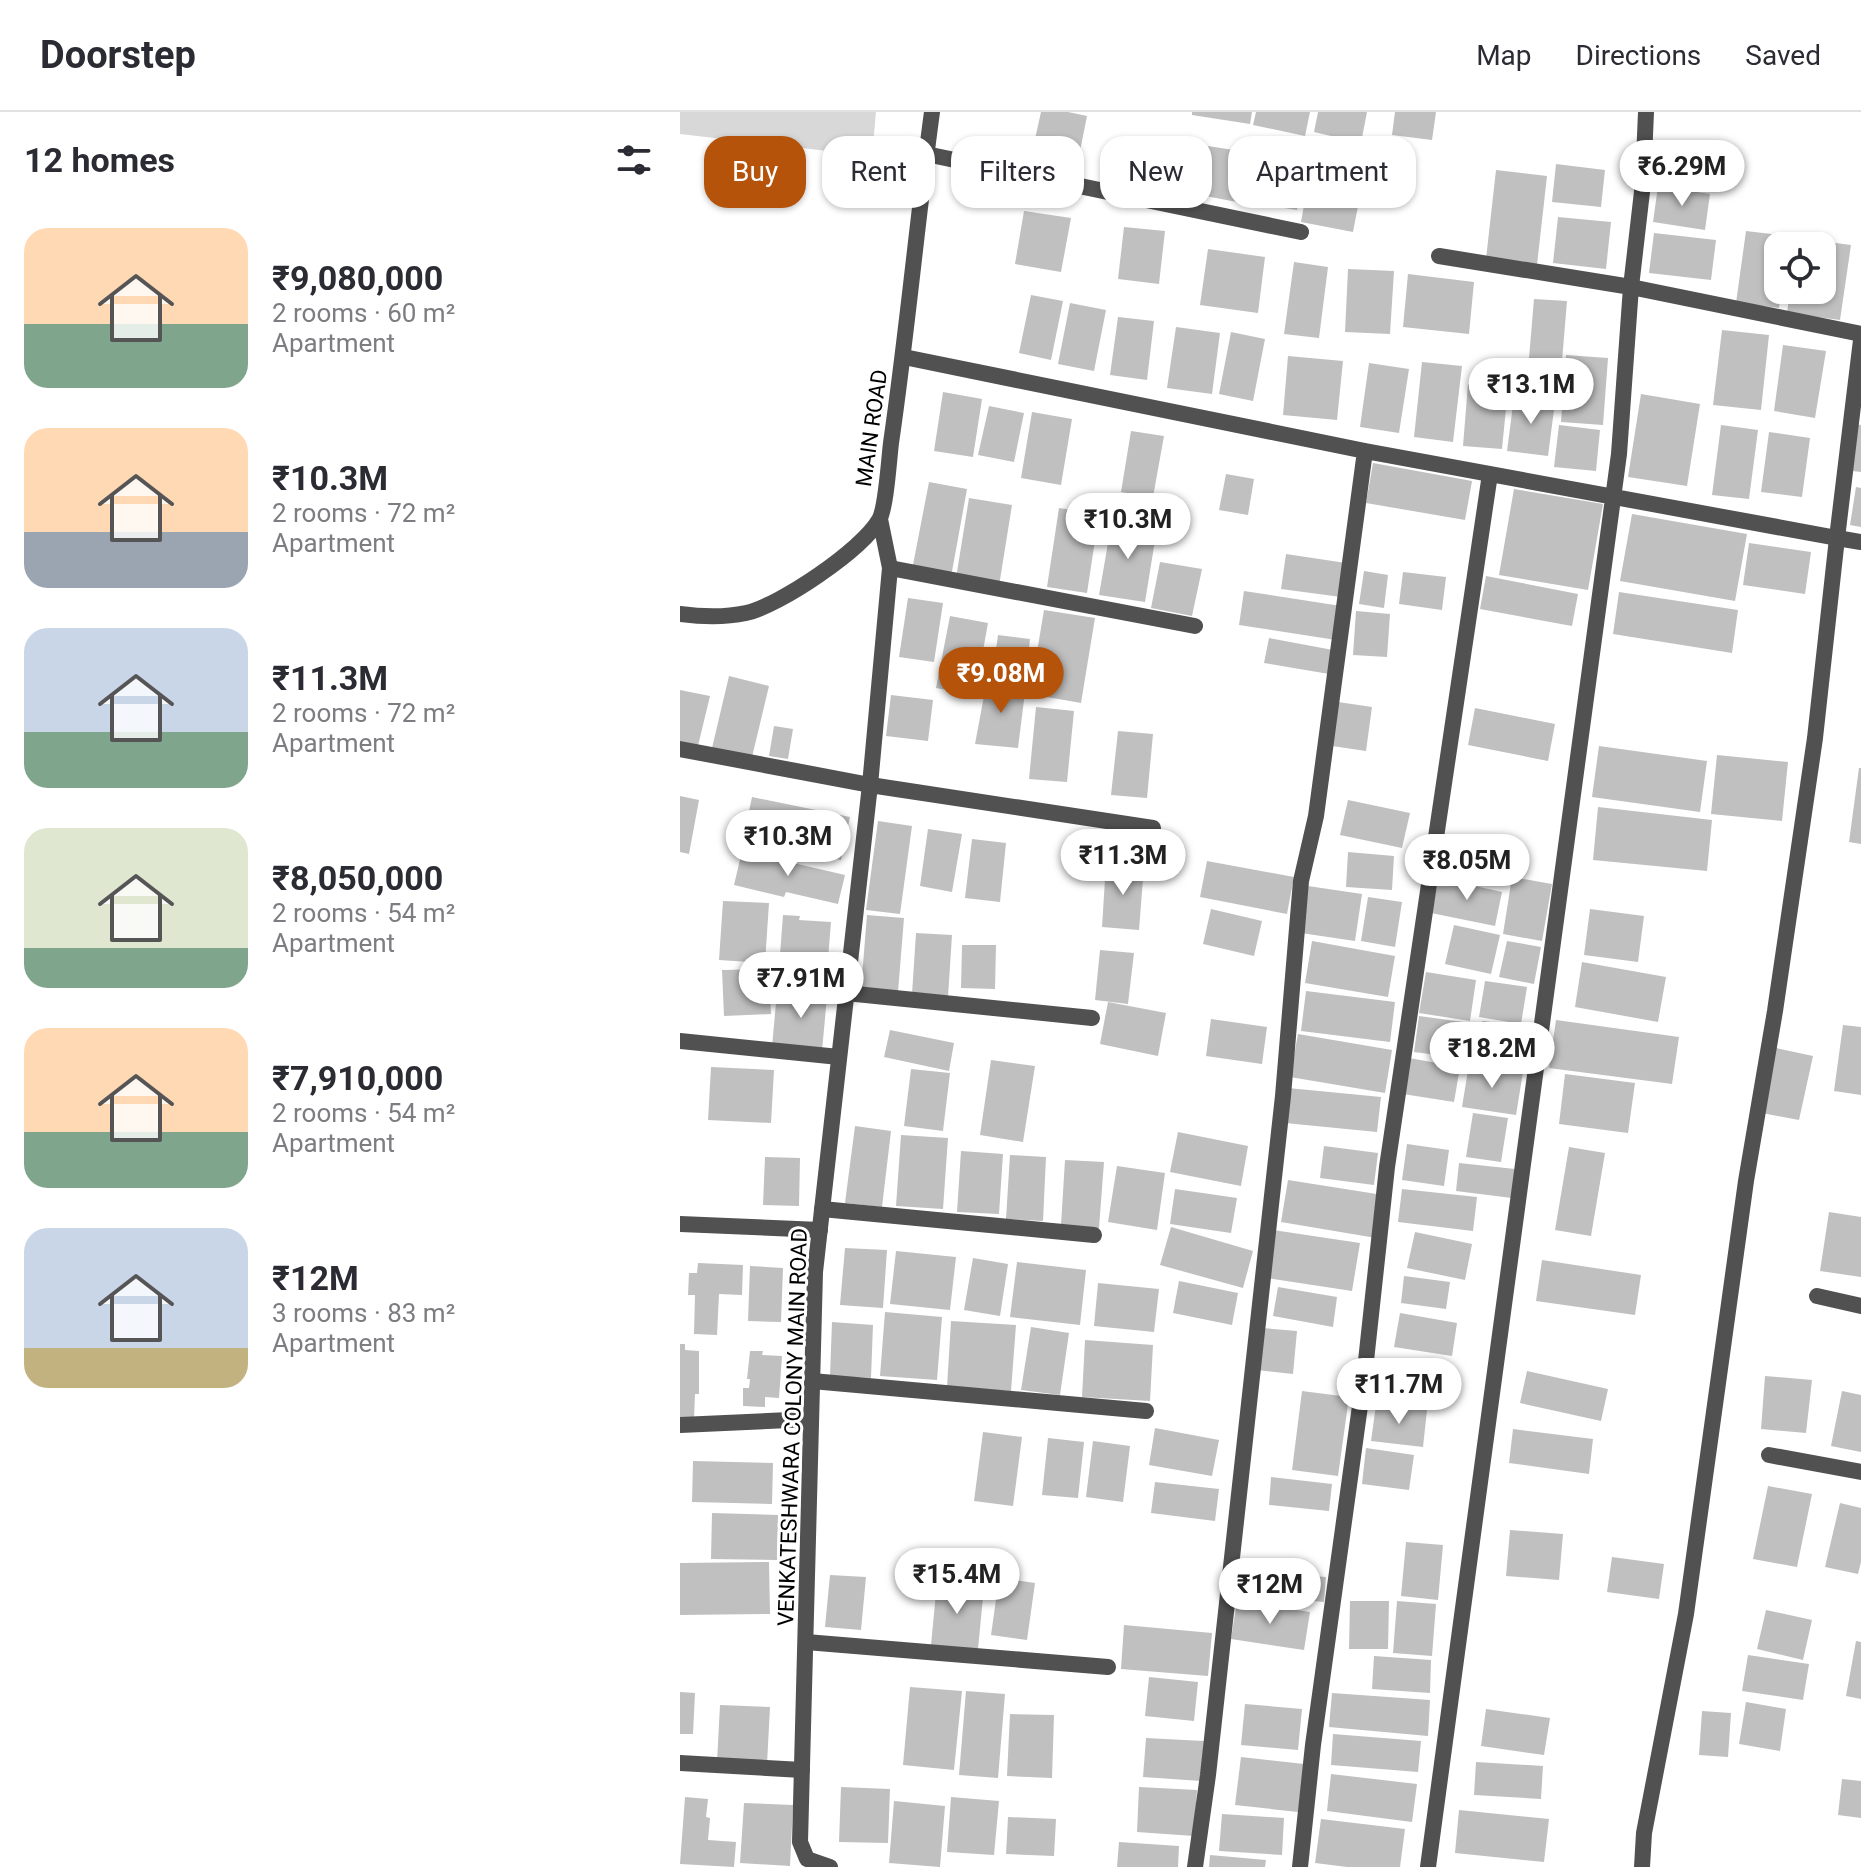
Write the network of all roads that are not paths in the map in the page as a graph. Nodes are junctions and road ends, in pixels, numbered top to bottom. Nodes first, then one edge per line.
1 (932, 112) edge
2 (1646, 112) edge
3 (929, 136) edge
4 (935, 156) edge
5 (919, 208) edge
6 (1301, 232) dead end
7 (1439, 256) dead end
8 (1631, 287) junction
9 (1861, 334) edge
10 (1861, 340) edge
11 (904, 357) junction
12 (1365, 451) junction
13 (1490, 474) junction
14 (1613, 497) junction
15 (880, 519) junction
16 (1837, 538) junction
17 (1861, 542) edge
18 (890, 568) junction
19 (680, 614) edge
20 (1195, 626) dead end
21 (680, 749) edge
22 (870, 785) junction
23 (1153, 828) dead end
24 (846, 993) junction
25 (1092, 1018) dead end
26 (680, 1041) edge
27 (839, 1057) junction
28 (822, 1209) junction
29 (680, 1224) edge
30 (820, 1230) junction
31 (1094, 1235) dead end
32 (1817, 1296) dead end
33 (1861, 1306) edge
34 (812, 1381) junction
35 (1146, 1411) dead end
36 (811, 1419) junction
37 (680, 1425) edge
38 (1769, 1455) dead end
39 (1861, 1472) edge
40 (806, 1642) junction
41 (1108, 1667) dead end
42 (680, 1763) edge
43 (802, 1770) junction
44 (830, 1867) edge
45 (1195, 1867) edge
46 (1300, 1867) edge
47 (1428, 1867) edge
48 (1642, 1867) edge

1 - 3 street, MAIN ROAD
2 - 8 street
4 - 6 street
5 - 11 street, MAIN ROAD
7 - 8 street
8 - 9 street
8 - 14 street
10 - 16 street
11 - 12 street
11 - 15 street, MAIN ROAD
12 - 13 street
12 - 45 street
13 - 14 street
13 - 46 street
14 - 16 street
14 - 47 street
15 - 18 street, VENKATESHWARA COLONY MAIN ROAD
15 - 19 street, MAIN ROAD
16 - 17 street
16 - 48 street
18 - 20 street
18 - 22 street, VENKATESHWARA COLONY MAIN ROAD
21 - 22 street
22 - 23 street
22 - 24 street, VENKATESHWARA COLONY MAIN ROAD
24 - 25 street
24 - 27 street, VENKATESHWARA COLONY MAIN ROAD
26 - 27 street
27 - 28 street, VENKATESHWARA COLONY MAIN ROAD
28 - 30 street, VENKATESHWARA COLONY MAIN ROAD
28 - 31 street
29 - 30 street
30 - 34 street, VENKATESHWARA COLONY MAIN ROAD
32 - 33 street
34 - 35 street
34 - 36 street, VENKATESHWARA COLONY MAIN ROAD
36 - 37 street
36 - 40 street, VENKATESHWARA COLONY MAIN ROAD
38 - 39 street
40 - 41 street
40 - 43 street, VENKATESHWARA COLONY MAIN ROAD
42 - 43 street
43 - 44 street, VENKATESHWARA COLONY MAIN ROAD

